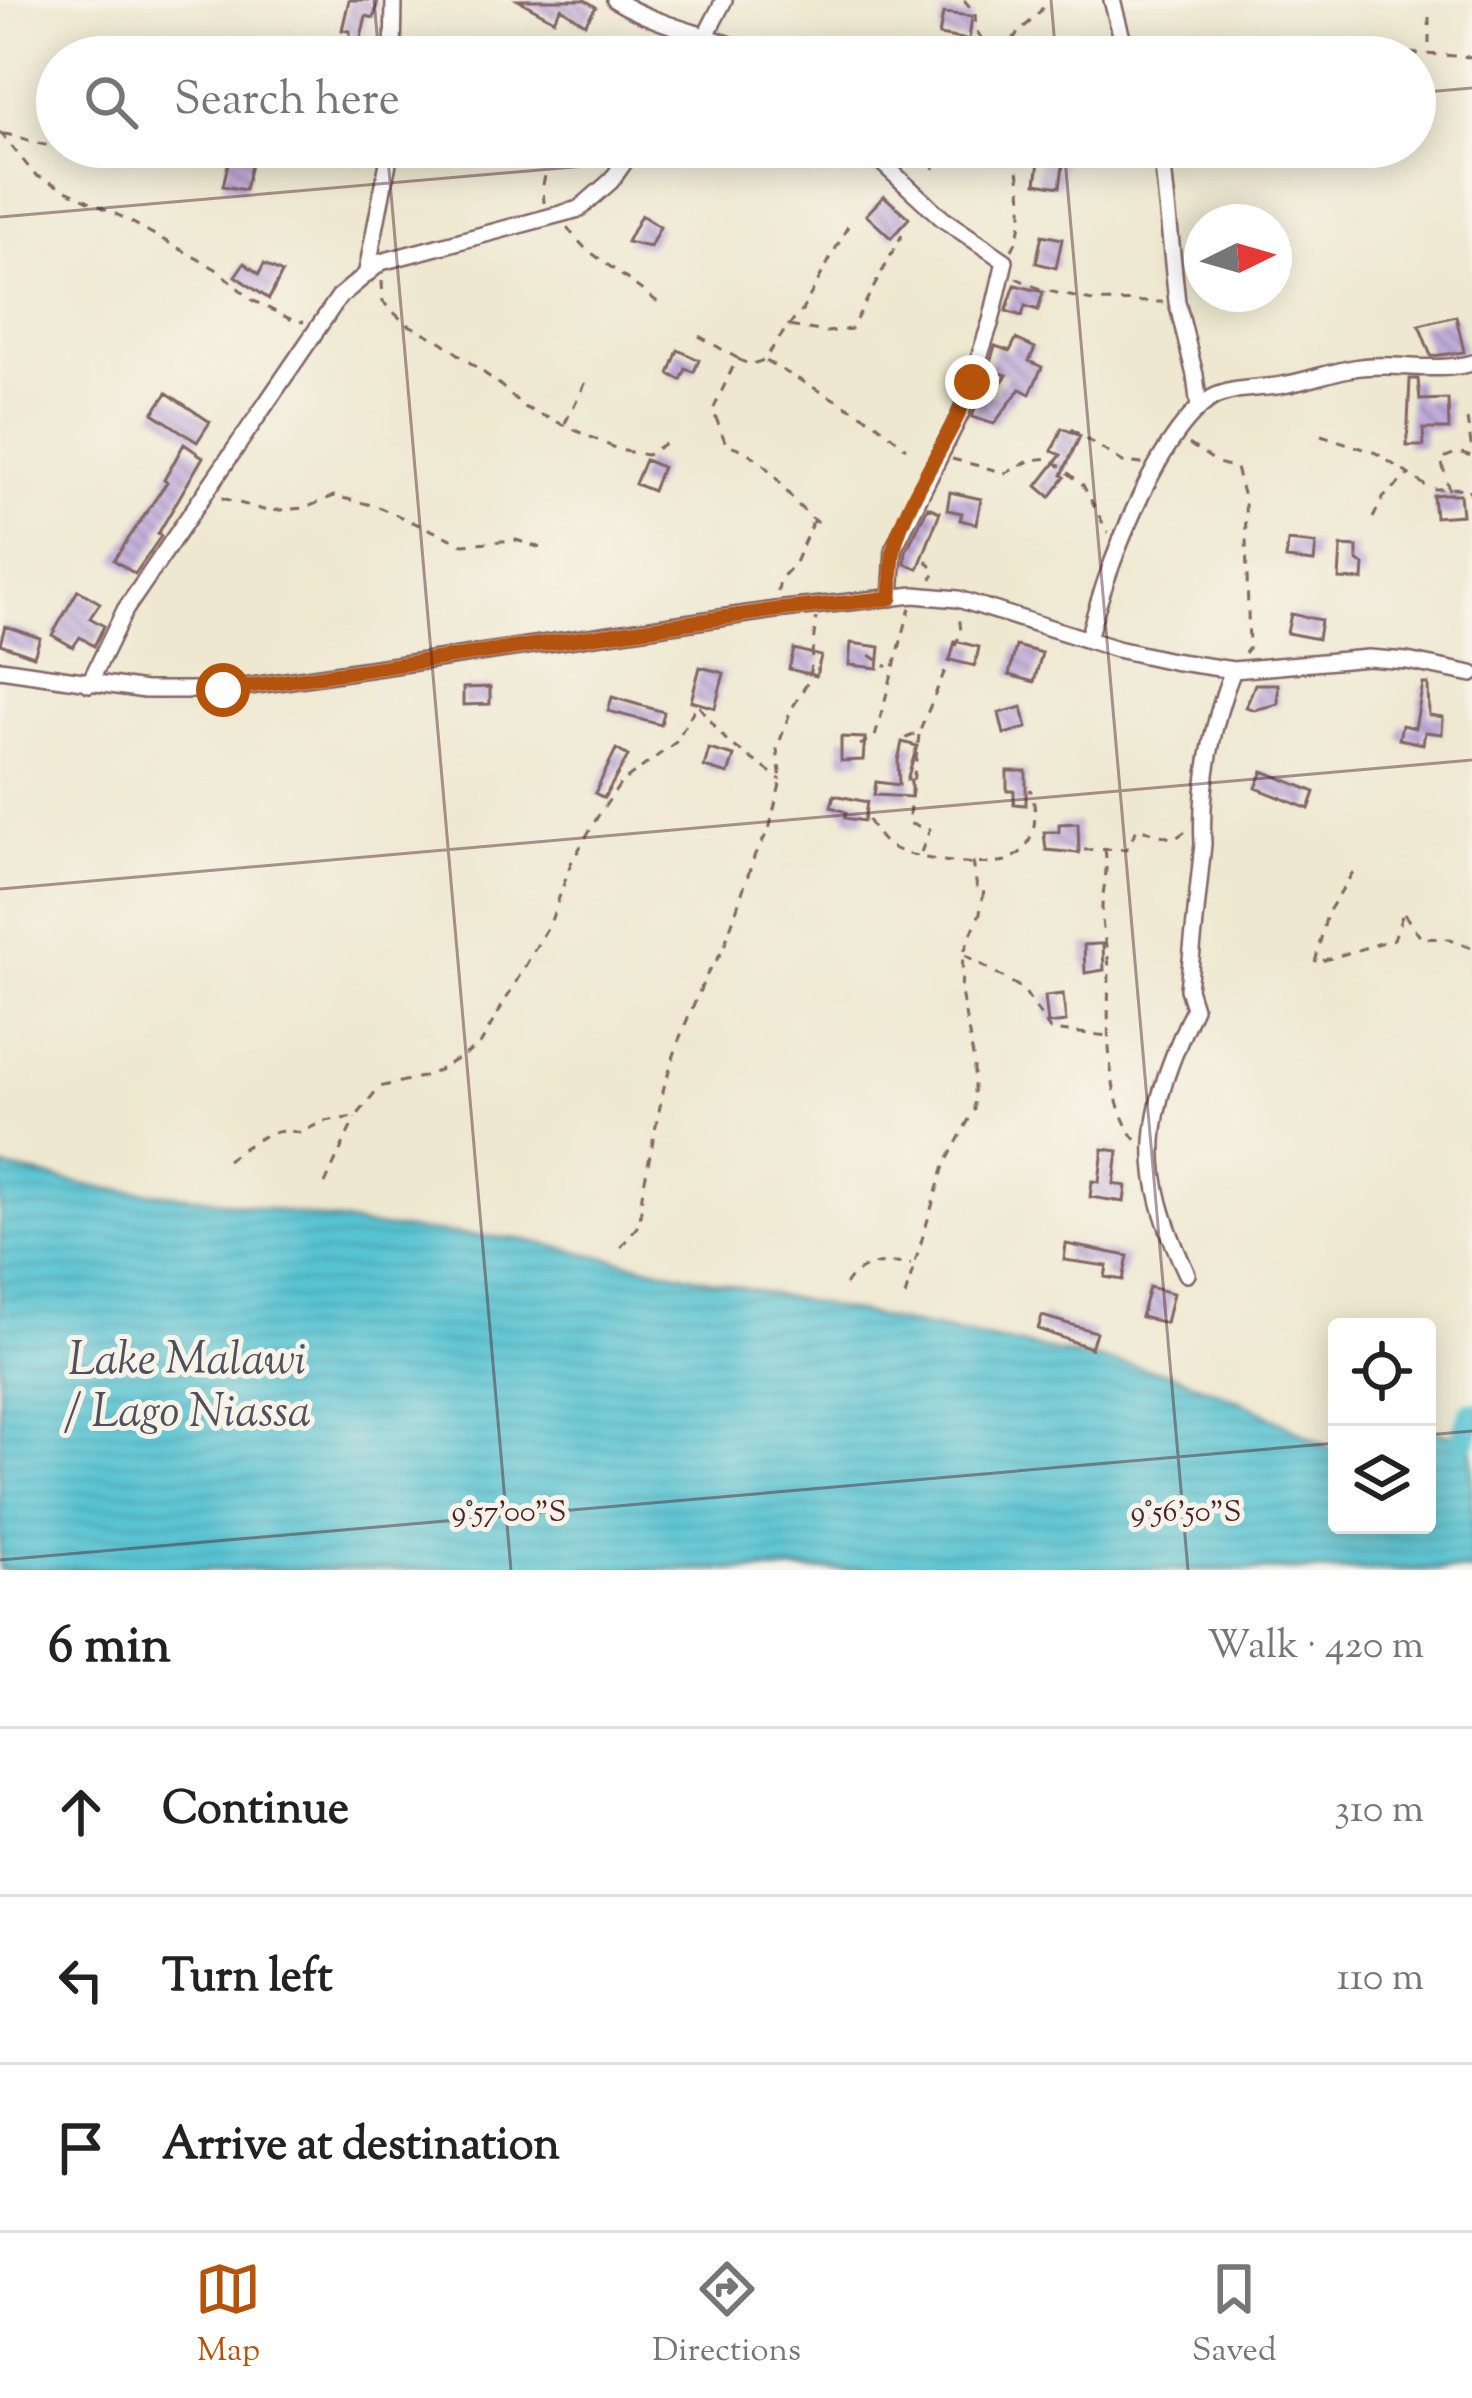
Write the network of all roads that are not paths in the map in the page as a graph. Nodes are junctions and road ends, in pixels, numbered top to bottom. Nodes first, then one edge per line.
1 (394, 0) edge
2 (615, 0) edge
3 (724, 0) edge
4 (1112, 0) edge
5 (710, 34) junction
6 (393, 36) edge
7 (714, 36) edge
8 (1121, 36) edge
9 (388, 168) edge
10 (621, 168) edge
11 (888, 168) edge
12 (1162, 168) edge
13 (374, 266) junction
14 (1472, 363) edge
15 (1198, 408) junction
16 (891, 598) junction
17 (1088, 639) junction
18 (0, 668) edge
19 (1233, 670) junction
20 (1472, 674) edge
21 (88, 684) junction
22 (1187, 1274) dead end

1 - 6 street
2 - 5 street
3 - 5 street
4 - 8 street
5 - 7 street
9 - 13 street
10 - 13 street
11 - 16 street
12 - 15 street
13 - 21 street
14 - 15 street
15 - 17 street
16 - 17 street
16 - 21 street
17 - 19 street
18 - 21 street
19 - 20 street
19 - 22 street

